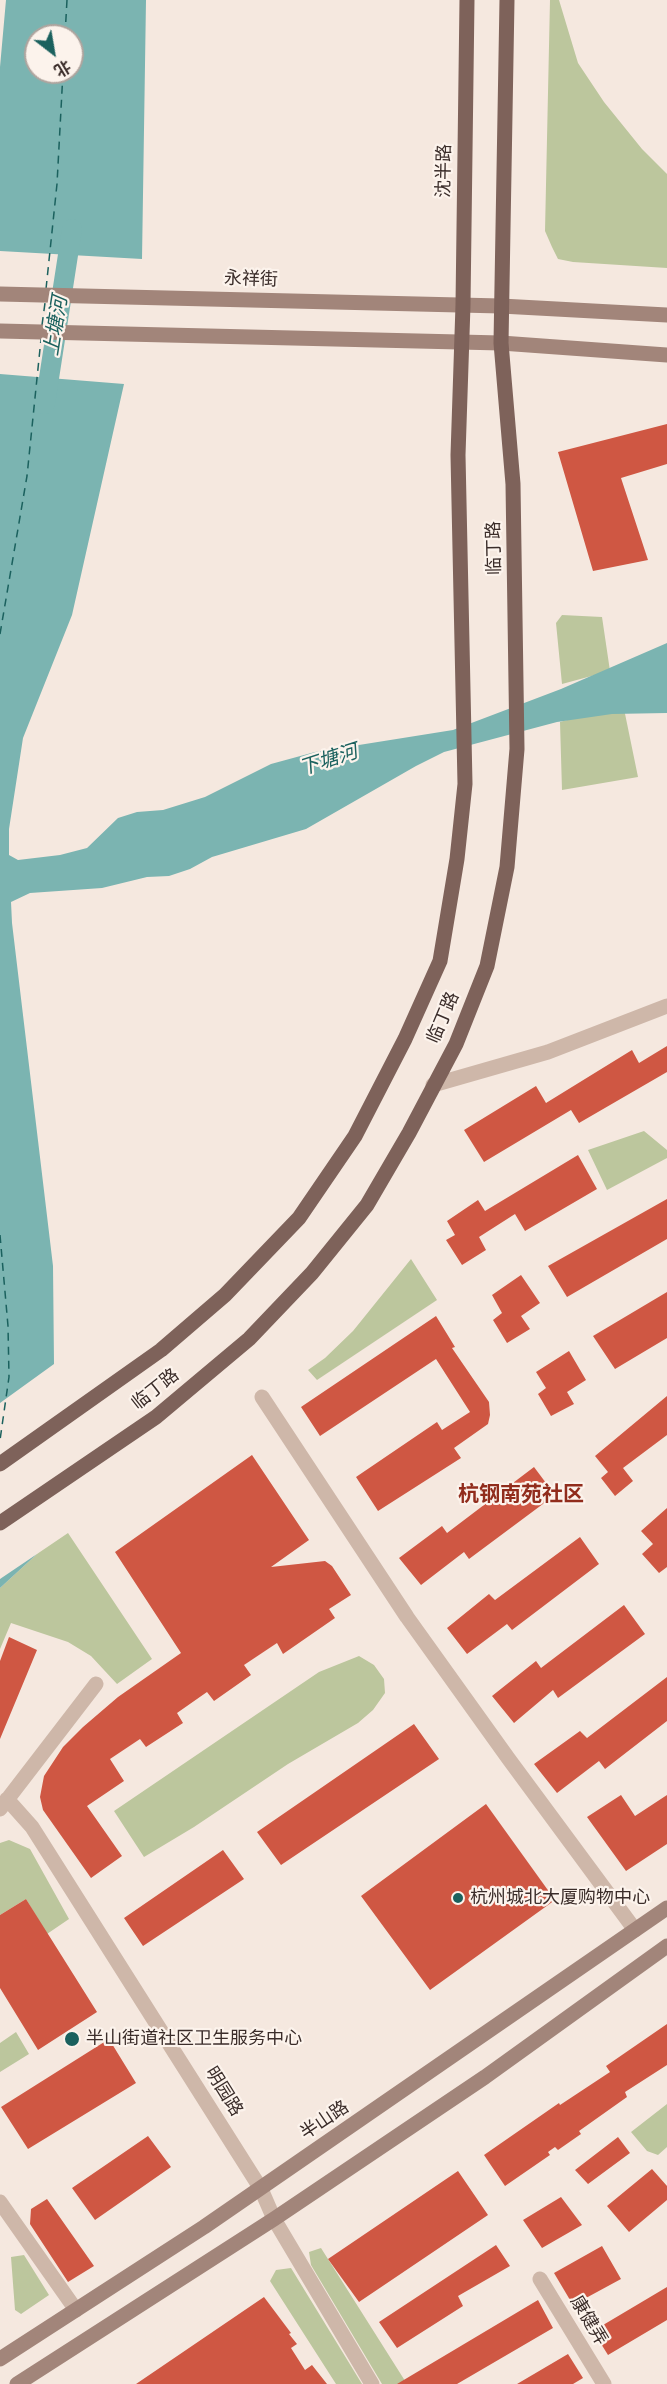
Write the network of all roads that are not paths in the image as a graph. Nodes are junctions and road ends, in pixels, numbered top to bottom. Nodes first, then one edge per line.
1 (467, 0) edge
2 (507, 0) edge
3 (0, 294) edge
4 (463, 305) junction
5 (501, 306) junction
6 (667, 315) edge
7 (0, 331) edge
8 (462, 343) junction
9 (501, 343) junction
10 (667, 355) edge
11 (667, 1006) edge
12 (433, 1085) junction
13 (262, 1397) dead end
14 (0, 1464) edge
15 (0, 1523) edge
16 (96, 1684) dead end
17 (4, 1804) edge
18 (667, 1908) edge
19 (635, 1930) junction
20 (667, 1946) edge
21 (261, 2189) junction
22 (0, 2202) edge
23 (274, 2218) junction
24 (540, 2278) dead end
25 (76, 2310) junction
26 (0, 2359) edge
27 (17, 2384) edge
28 (372, 2384) edge
29 (604, 2384) edge

1 - 4 main road, 沈半路
2 - 5 main road
3 - 4 main road, 永祥街
4 - 5 main road, 永祥街
4 - 8 main road, 沈半路
5 - 6 main road
5 - 9 main road
7 - 8 main road
8 - 9 main road
8 - 14 main road, 临丁路
9 - 10 main road
9 - 12 main road, 临丁路
11 - 12 street
12 - 15 main road, 临丁路
13 - 19 street
16 - 17 street
17 - 21 street, 明园路
18 - 19 main road, 半山路
19 - 21 main road, 半山路
20 - 23 main road
21 - 23 street, 明园路
21 - 25 main road, 半山路
22 - 25 street
23 - 27 main road
23 - 28 street, 明园路
24 - 29 street, 康健弄
25 - 26 main road, 半山路

